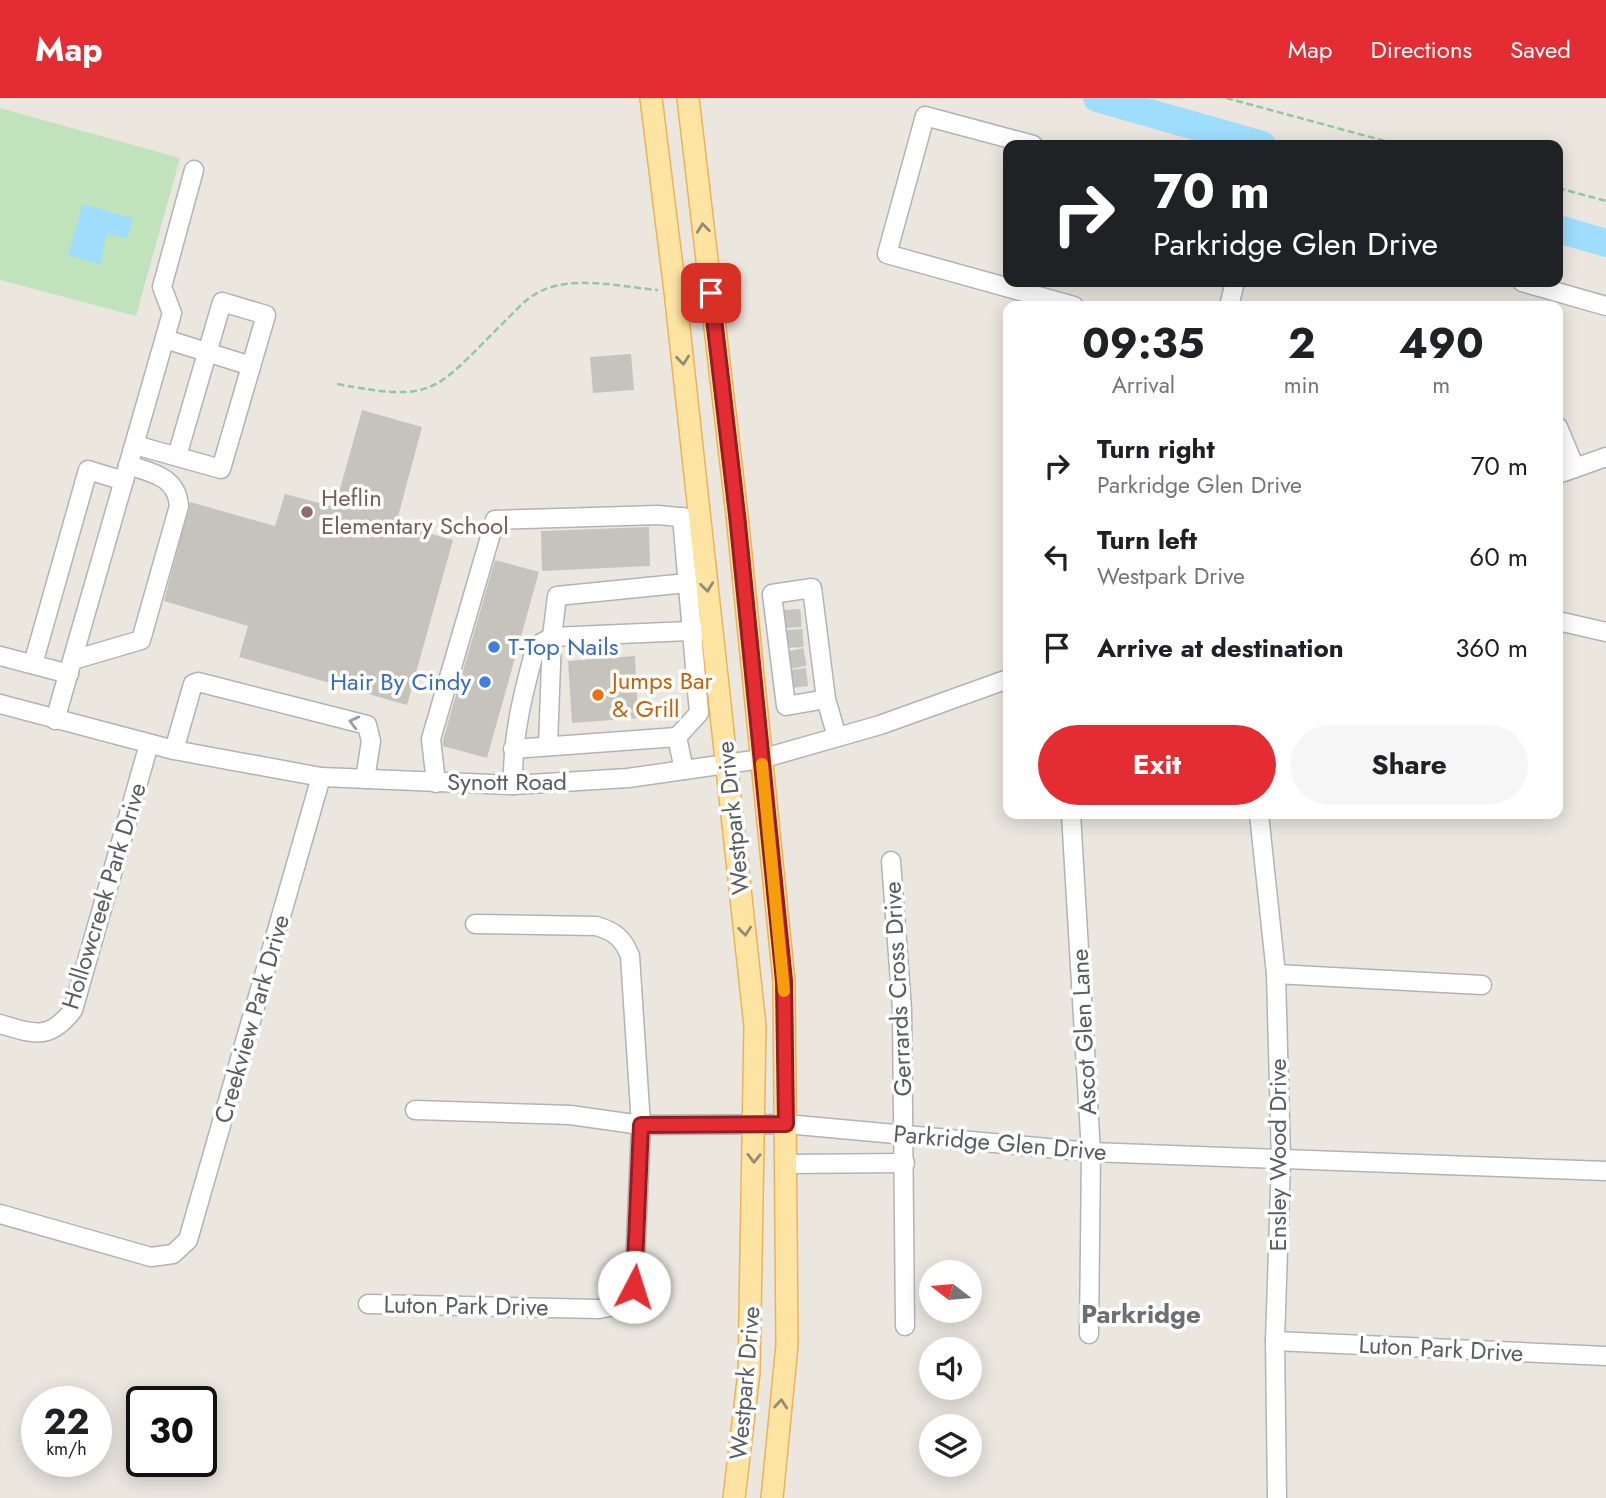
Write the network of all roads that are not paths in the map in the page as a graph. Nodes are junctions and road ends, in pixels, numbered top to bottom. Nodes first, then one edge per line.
1 (651, 98) edge
2 (688, 98) edge
3 (1014, 140) edge
4 (194, 170) dead end
5 (1003, 286) edge
6 (1006, 287) edge
7 (1540, 287) edge
8 (1056, 301) edge
9 (1606, 306) edge
10 (164, 339) junction
11 (207, 352) junction
12 (251, 366) junction
13 (135, 444) junction
14 (177, 456) junction
15 (1606, 457) edge
16 (1566, 471) edge
17 (126, 473) junction
18 (737, 515) junction
19 (691, 518) junction
20 (687, 583) junction
21 (773, 600) junction
22 (746, 605) junction
23 (794, 618) junction
24 (1563, 622) edge
25 (702, 631) junction
26 (1606, 632) edge
27 (552, 637) junction
28 (796, 638) junction
29 (0, 656) edge
30 (799, 658) junction
31 (33, 664) junction
32 (71, 667) junction
33 (801, 678) junction
34 (1003, 681) edge
35 (826, 699) junction
36 (0, 704) edge
37 (55, 720) junction
38 (677, 737) junction
39 (837, 737) junction
40 (149, 744) junction
41 (548, 745) junction
42 (513, 749) junction
43 (174, 750) junction
44 (761, 759) junction
45 (728, 765) junction
46 (684, 770) junction
47 (321, 777) junction
48 (365, 779) junction
49 (436, 783) junction
50 (513, 785) junction
51 (1071, 819) edge
52 (1260, 819) edge
53 (891, 861) dead end
54 (475, 924) dead end
55 (1276, 974) junction
56 (1482, 985) dead end
57 (0, 1024) edge
58 (415, 1110) dead end
59 (786, 1124) junction
60 (641, 1125) junction
61 (755, 1126) junction
62 (905, 1135) junction
63 (1091, 1152) junction
64 (1281, 1160) junction
65 (905, 1163) junction
66 (786, 1164) junction
67 (1606, 1171) edge
68 (0, 1214) edge
69 (368, 1304) dead end
70 (905, 1326) dead end
71 (1089, 1334) dead end
72 (1275, 1341) junction
73 (1606, 1356) edge
74 (734, 1498) edge
75 (772, 1498) edge
76 (1277, 1498) edge

1 -> 19 main road, Westpark Drive
18 -> 2 main road, Westpark Drive
3 - 5 street
4 - 10 street
6 - 8 street
7 - 9 street
10 - 11 street
10 - 13 street
11 - 12 street
11 - 12 street
11 - 14 street
12 - 14 street
13 - 14 street
13 - 17 street
15 - 16 street
17 - 31 street
17 - 32 street
17 - 32 street
18 - 19 main road
18 - 22 main road, Westpark Drive
19 - 20 street
19 -> 25 main road, Westpark Drive
19 - 49 street
20 - 25 street
20 - 27 street
21 - 22 street
21 - 23 street
21 - 23 street
22 - 44 main road, Westpark Drive
23 - 28 street
23 - 28 street
24 - 26 street
25 - 27 street
25 - 38 street
25 - 45 main road, Westpark Drive
27 - 41 street
27 - 42 street
28 - 30 street
28 - 30 street
29 - 31 street
30 - 33 street
30 - 33 street
31 - 32 street
32 - 37 street
33 - 35 street
33 - 35 street
34 - 39 street, Synott Road
35 - 39 street
36 - 37 street, Synott Road
37 - 40 street, Synott Road
38 - 41 street
38 - 46 street
39 - 44 street, Synott Road
40 - 43 street, Synott Road
40 - 57 street, Hollowcreek Park Drive
41 - 42 street
42 - 50 street
43 - 47 street, Synott Road
48 -> 43 street
44 - 45 street, Synott Road
44 - 59 main road, Westpark Drive
45 - 46 street, Synott Road
45 -> 61 main road, Westpark Drive
46 - 50 street, Synott Road
47 - 48 street, Synott Road
47 - 68 street, Creekview Park Drive
48 - 49 street, Synott Road
49 - 50 street, Synott Road
51 - 63 street, Ascot Glen Lane
52 - 55 street, Ensley Wood Drive
53 - 62 street, Gerrards Cross Drive
54 - 60 street, Luton Park Drive
55 - 56 street
55 - 64 street, Ensley Wood Drive
58 - 60 street, Parkridge Glen Drive
59 - 61 street, Parkridge Glen Drive
59 - 62 street, Parkridge Glen Drive
59 - 66 main road, Westpark Drive
60 - 61 street, Parkridge Glen Drive
60 - 69 street, Luton Park Drive
61 -> 74 main road, Westpark Drive
62 - 63 street, Parkridge Glen Drive
62 - 65 street, Gerrards Cross Drive
63 - 64 street, Parkridge Glen Drive
63 - 71 street, Ascot Glen Lane
64 - 67 street, Parkridge Glen Drive
64 - 72 street, Ensley Wood Drive
65 - 66 street
65 - 70 street, Gerrards Cross Drive
75 -> 66 main road, Westpark Drive
72 - 73 street, Luton Park Drive
72 - 76 street, Ensley Wood Drive

